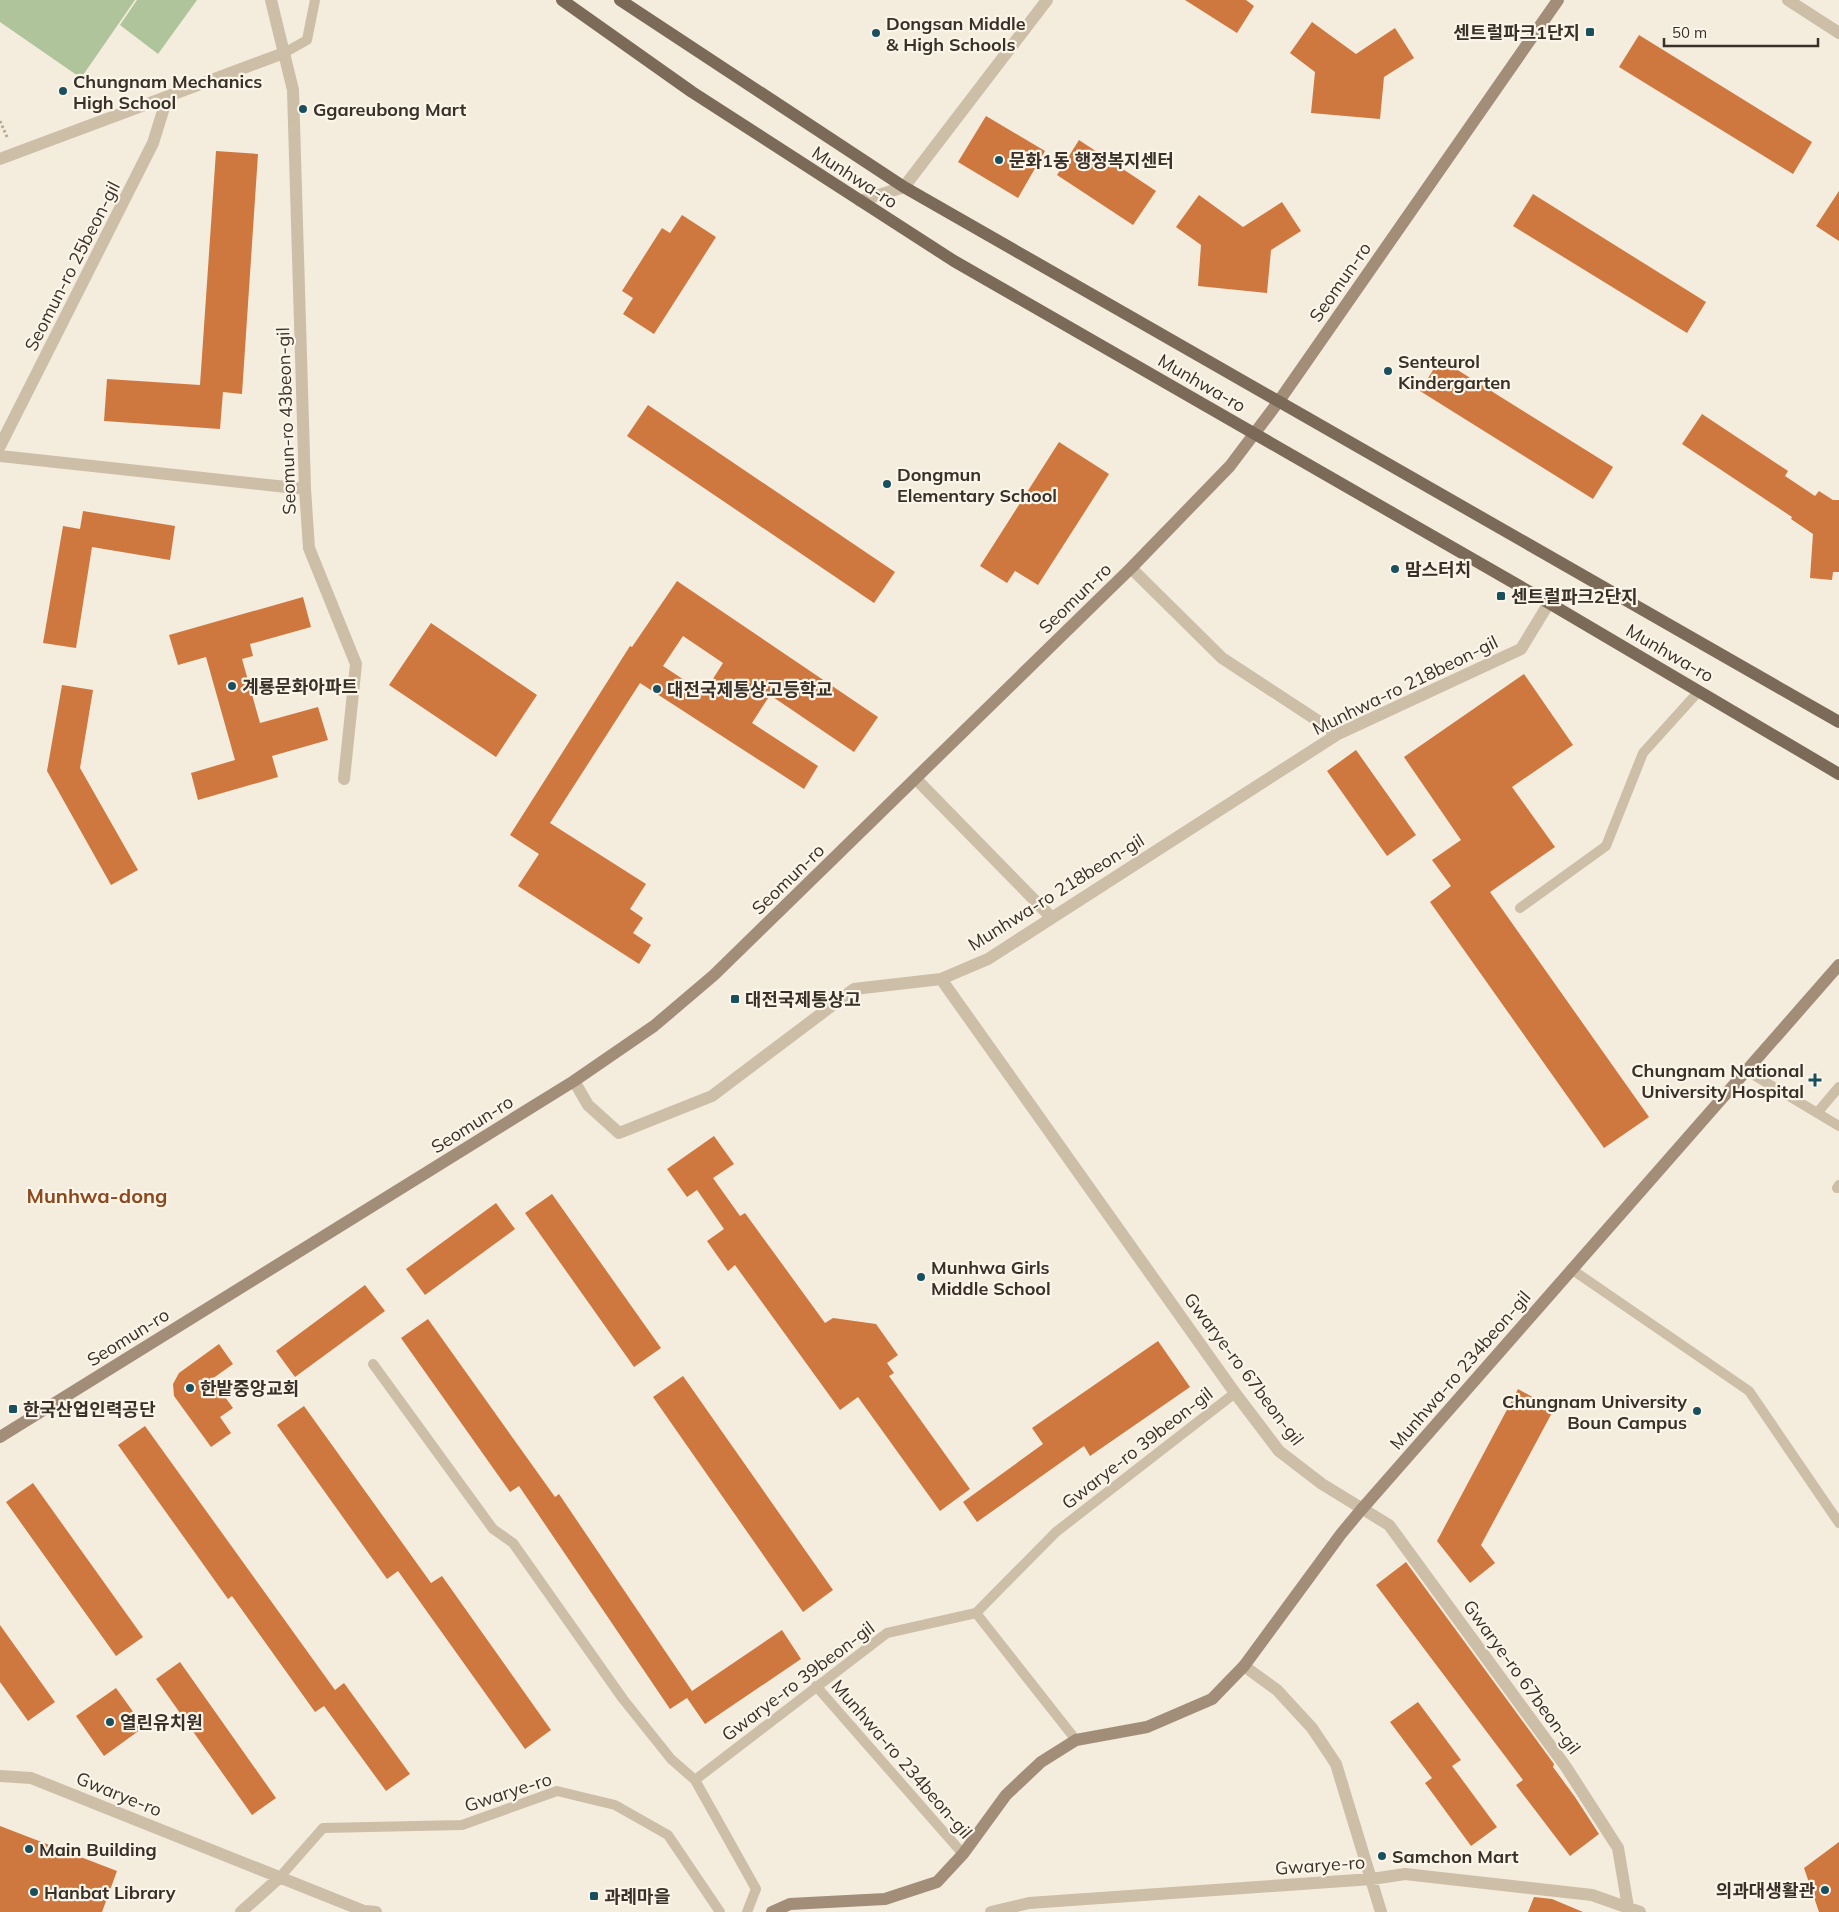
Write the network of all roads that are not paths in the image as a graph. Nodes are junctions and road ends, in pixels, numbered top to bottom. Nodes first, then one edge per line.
1 (271, 0) edge
2 (315, 0) edge
3 (562, 0) edge
4 (620, 0) edge
5 (1046, 0) edge
6 (1558, 0) edge
7 (1788, 0) edge
8 (1839, 33) edge
9 (284, 53) junction
10 (167, 98) junction
11 (0, 159) edge
12 (904, 187) junction
13 (860, 201) junction
14 (1279, 401) junction
15 (1256, 433) junction
16 (0, 446) edge
17 (0, 456) edge
18 (305, 489) junction
19 (1131, 568) junction
20 (1549, 602) junction
21 (1699, 691) junction
22 (1839, 722) edge
23 (1338, 734) junction
24 (1839, 774) edge
25 (344, 779) dead end
26 (916, 779) junction
27 (1520, 908) dead end
28 (1051, 917) junction
29 (1839, 965) edge
30 (941, 979) junction
31 (1747, 1071) junction
32 (574, 1081) junction
33 (1839, 1087) edge
34 (1817, 1113) junction
35 (1839, 1126) edge
36 (1571, 1270) junction
37 (373, 1364) dead end
38 (1235, 1393) junction
39 (0, 1437) edge
40 (1361, 1510) junction
41 (1839, 1523) edge
42 (976, 1612) junction
43 (1244, 1666) junction
44 (816, 1686) junction
45 (1076, 1740) junction
46 (0, 1776) edge
47 (695, 1780) junction
48 (963, 1854) junction
49 (279, 1878) junction
50 (1372, 1879) junction
51 (1030, 1907) edge
52 (1628, 1907) junction
53 (241, 1912) edge
54 (364, 1912) edge
55 (376, 1912) edge
56 (720, 1912) edge
57 (747, 1912) edge
58 (772, 1912) edge
59 (991, 1912) edge
60 (1381, 1912) edge
61 (1640, 1912) edge

1 - 9 street, Seomun-ro 43beon-gil
2 - 9 lane
3 - 13 main road, Munhwa-ro
4 - 12 main road, Munhwa-ro
5 - 12 street
6 - 14 main road, Seomun-ro
7 - 8 street
9 - 10 street
9 - 18 street, Seomun-ro 43beon-gil
10 - 11 street
10 - 16 street, Seomun-ro 25beon-gil
12 - 13 street
12 - 14 main road, Munhwa-ro
13 - 15 main road, Munhwa-ro
14 - 15 main road, Seomun-ro
14 - 22 main road, Munhwa-ro
15 - 19 main road, Seomun-ro
15 - 20 main road, Munhwa-ro
17 - 18 street
18 - 25 street, Seomun-ro 43beon-gil
19 - 23 street, Seomun-ro
19 - 26 main road, Seomun-ro
20 - 21 main road, Munhwa-ro
20 - 23 street, Munhwa-ro 218beon-gil
21 - 24 main road, Munhwa-ro
21 - 27 lane
23 - 28 street, Munhwa-ro 218beon-gil
26 - 28 street
26 - 32 main road, Seomun-ro
28 - 30 street, Munhwa-ro 218beon-gil
29 - 31 main road, Munhwa-ro 234beon-gil
30 - 32 street, Munhwa-ro 218beon-gil
30 - 38 street, Gwarye-ro 67beon-gil
31 - 34 lane
31 - 36 main road, Munhwa-ro 234beon-gil
32 - 39 main road, Seomun-ro
33 - 34 lane
34 - 35 lane
36 - 40 main road, Munhwa-ro 234beon-gil
36 - 41 lane
37 - 47 lane
38 - 40 street, Gwarye-ro 67beon-gil
38 - 42 lane, Gwarye-ro 39beon-gil
40 - 43 main road, Munhwa-ro 234beon-gil
40 - 52 street, Gwarye-ro 67beon-gil
42 - 44 lane, Gwarye-ro 39beon-gil
42 - 45 lane
43 - 45 main road, Munhwa-ro 234beon-gil
43 - 50 street
44 - 47 lane, Gwarye-ro 39beon-gil
44 - 48 lane, Munhwa-ro 234beon-gil
45 - 48 main road, Munhwa-ro 234beon-gil
46 - 49 street, Gwarye-ro
47 - 57 lane
48 - 58 main road, Munhwa-ro 234beon-gil
49 - 53 street
49 - 54 street, Gwarye-ro
49 - 56 lane, Gwarye-ro
50 - 51 street, Gwarye-ro
50 - 52 street, Gwarye-ro
50 - 60 street
51 - 59 street, Gwarye-ro
52 - 61 street, Gwarye-ro
54 - 55 street, Gwarye-ro

